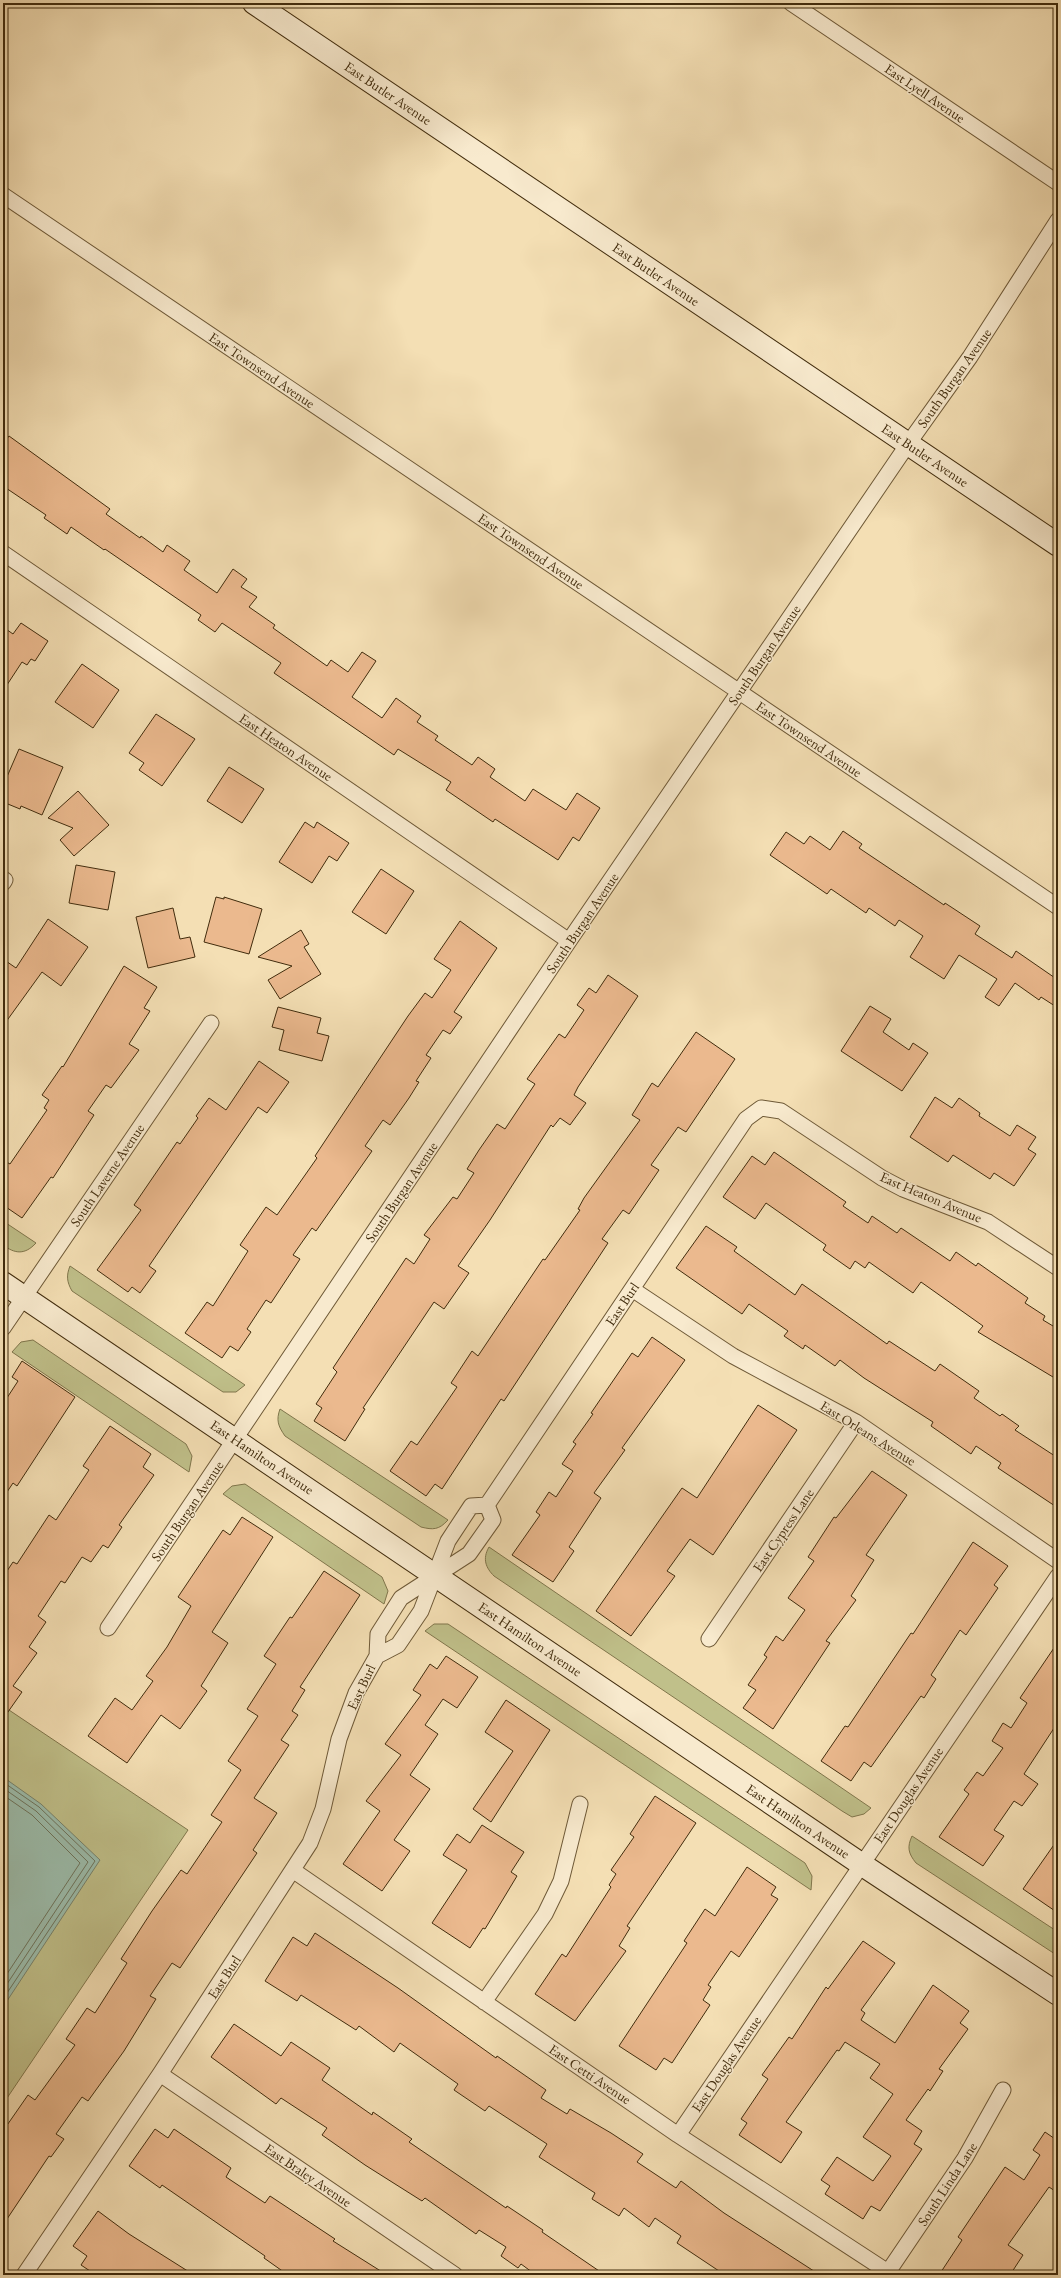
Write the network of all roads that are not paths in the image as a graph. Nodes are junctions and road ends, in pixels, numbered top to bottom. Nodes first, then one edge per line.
1 (254, 3) edge
2 (791, 3) edge
3 (1058, 183) edge
4 (3, 195) edge
5 (1058, 220) edge
6 (908, 444) junction
7 (1058, 545) edge
8 (3, 553) edge
9 (739, 692) junction
10 (1058, 907) edge
11 (569, 942) junction
12 (211, 1023) dead end
13 (761, 1108) joint
14 (1058, 1268) edge
15 (3, 1283) edge
16 (632, 1289) junction
17 (24, 1297) junction
18 (3, 1328) edge
19 (856, 1422) junction
20 (235, 1439) junction
21 (487, 1505) junction
22 (1058, 1561) edge
23 (435, 1575) junction
24 (1058, 1576) edge
25 (108, 1628) dead end
26 (709, 1639) dead end
27 (376, 1656) junction
28 (580, 1804) dead end
29 (861, 1864) junction
30 (294, 1871) junction
31 (1058, 1994) edge
32 (484, 2002) junction
33 (160, 2074) junction
34 (1003, 2090) dead end
35 (678, 2135) junction
36 (887, 2274) edge
37 (24, 2275) edge
38 (456, 2275) edge

1 - 6 street, East Butler Avenue
2 - 3 street, East Lyell Avenue
4 - 9 street, East Townsend Avenue
5 - 6 street, South Burgan Avenue
6 - 7 street, East Butler Avenue
6 - 9 street, South Burgan Avenue
8 - 11 street, East Heaton Avenue
9 - 10 street, East Townsend Avenue
9 - 11 street, South Burgan Avenue
11 - 20 street, South Burgan Avenue
12 - 17 street, South Laverne Avenue
13 - 14 street, East Heaton Avenue
13 - 16 street, East Burl
15 - 17 street, East Hamilton Avenue
16 - 19 street, East Orleans Avenue
16 - 21 street, East Burl
17 - 18 street, South Laverne Avenue
17 - 20 street, East Hamilton Avenue
19 - 22 street, East Orleans Avenue
19 - 26 street, East Cypress Lane
20 - 23 street, East Hamilton Avenue
20 - 25 street, South Burgan Avenue
21 - 23 street, East Burl
21 - 23 street, East Burl
23 - 27 street, East Burl
23 - 27 street, East Burl
23 - 29 street, East Hamilton Avenue
24 - 29 street, East Douglas Avenue
27 - 30 street, East Burl
28 - 32 street
29 - 31 street, East Hamilton Avenue
29 - 35 street, East Douglas Avenue
30 - 32 street, East Cetti Avenue
30 - 33 street, East Burl
32 - 35 street, East Cetti Avenue
33 - 37 street, East Burl
33 - 38 street, East Braley Avenue
34 - 36 street, South Linda Lane
35 - 36 street, East Cetti Avenue

